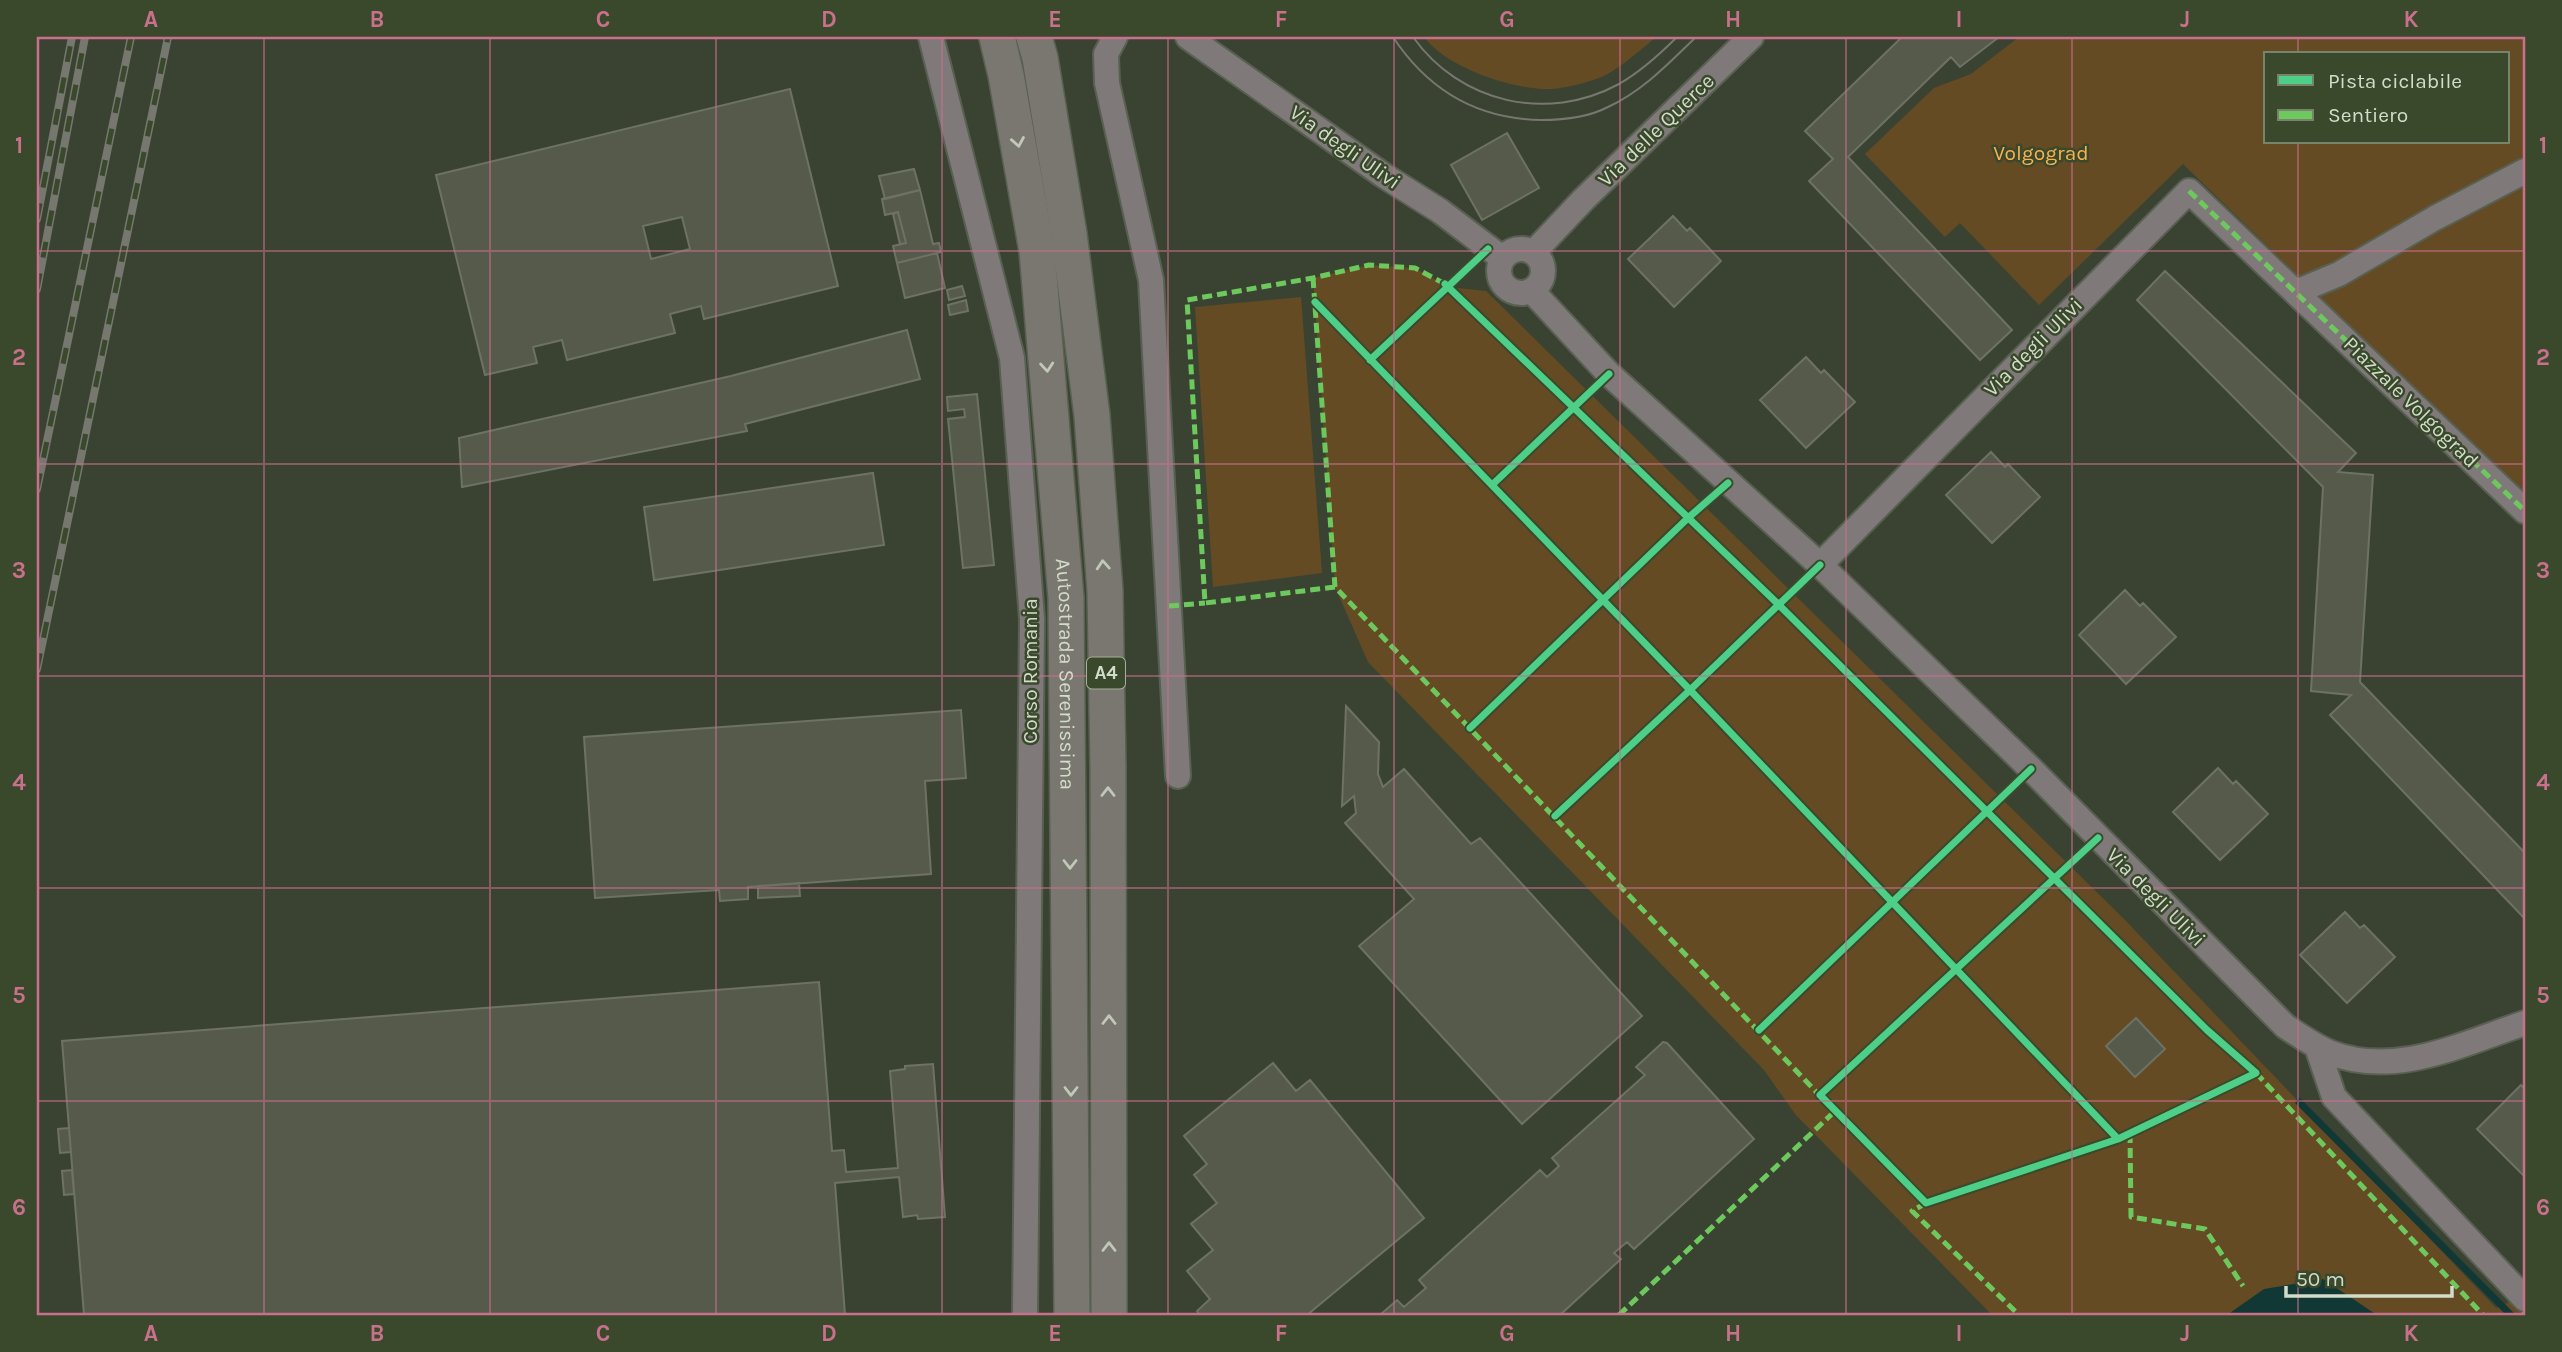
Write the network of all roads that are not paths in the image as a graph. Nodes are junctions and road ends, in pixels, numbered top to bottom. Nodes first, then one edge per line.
1 (931, 37) edge
2 (997, 37) edge
3 (1034, 37) edge
4 (1115, 37) edge
5 (1188, 37) edge
6 (1751, 37) edge
7 (2525, 171) edge
8 (2189, 191) joint
9 (1560, 223) junction
10 (1534, 252) junction
11 (1502, 258) junction
12 (1532, 291) junction
13 (2296, 292) junction
14 (1553, 314) junction
15 (2525, 511) edge
16 (1820, 565) junction
17 (1178, 776) dead end
18 (2525, 1023) edge
19 (2317, 1047) junction
20 (2525, 1299) edge
21 (1025, 1315) edge
22 (1072, 1315) edge
23 (1109, 1315) edge

1 - 21 street, Corso Romania
2 -> 22 highway, Autostrada Serenissima / A4
23 -> 3 highway, Autostrada Serenissima / A4
4 - 17 street
5 - 11 street, Via degli Ulivi
6 - 9 street, Via delle Querce
7 - 13 street
8 - 13 street, Piazzale Volgograd
8 - 16 street, Via degli Ulivi
9 - 10 street, Via delle Querce
9 - 14 street
10 - 11 street
10 - 12 street
11 - 12 street
12 - 14 street, Via degli Ulivi
13 - 15 street, Piazzale Volgograd
14 - 16 street, Via degli Ulivi
16 - 19 street, Via degli Ulivi
18 - 19 street, Via degli Ulivi
19 - 20 street

